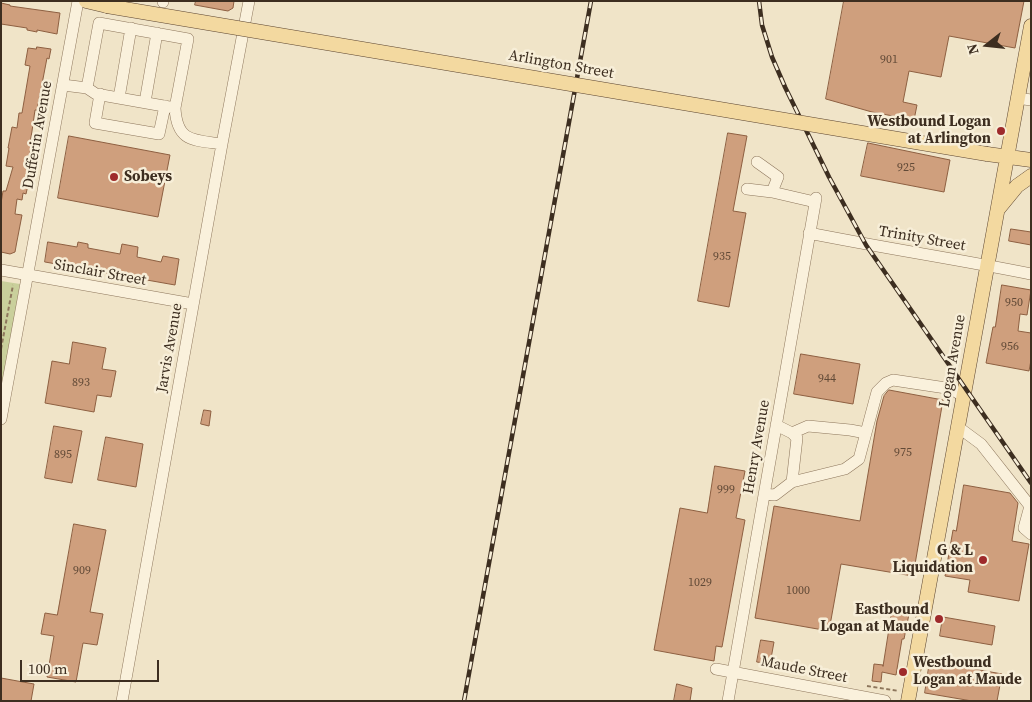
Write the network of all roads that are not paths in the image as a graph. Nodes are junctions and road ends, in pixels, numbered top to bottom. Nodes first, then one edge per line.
1 (78, 1) edge
2 (86, 1) edge
3 (248, 1) edge
4 (1031, 26) edge
5 (131, 28) junction
6 (157, 33) junction
7 (1029, 47) edge
8 (63, 84) junction
9 (88, 88) junction
10 (100, 94) junction
11 (119, 98) junction
12 (1024, 99) edge
13 (145, 102) junction
14 (170, 107) junction
15 (222, 144) junction
16 (1007, 157) junction
17 (1031, 160) edge
18 (757, 162) dead end
19 (1031, 176) edge
20 (747, 189) dead end
21 (772, 192) junction
22 (997, 211) junction
23 (809, 234) junction
24 (987, 266) junction
25 (1, 270) edge
26 (1031, 274) edge
27 (28, 275) junction
28 (193, 304) junction
29 (963, 396) junction
30 (1, 419) edge
31 (776, 425) junction
32 (958, 427) junction
33 (792, 433) junction
34 (866, 433) junction
35 (792, 482) junction
36 (764, 494) junction
37 (1031, 534) edge
38 (716, 669) dead end
39 (734, 672) junction
40 (122, 701) edge
41 (728, 701) edge
42 (886, 701) edge
43 (908, 701) edge

1 - 8 street, Dufferin Avenue
2 - 16 main road, Arlington Street, bridge
3 - 15 street, Jarvis Avenue
4 - 7 main road, Logan Avenue
5 - 6 street
5 - 9 street
5 - 11 street
6 - 13 street
6 - 14 street
7 - 12 main road, Logan Avenue
8 - 9 street
8 - 27 street, Dufferin Avenue
9 - 10 street
10 - 11 street
10 - 14 street
11 - 13 street
12 - 16 main road, Logan Avenue
13 - 14 street
14 - 15 street
15 - 28 street, Jarvis Avenue
16 - 17 main road, Arlington Street
16 - 22 main road, Logan Avenue
18 - 21 street
19 - 22 main road
20 - 21 street
21 - 23 street, Henry Avenue
22 - 24 main road, Logan Avenue
23 - 24 street, Trinity Street
23 - 31 street, Henry Avenue
24 - 26 street, Trinity Street
24 - 29 main road, Logan Avenue
25 - 27 street, Sinclair Street
27 - 28 street, Sinclair Street
27 - 30 street, Dufferin Avenue
28 - 40 street, Jarvis Avenue
29 - 32 main road, Logan Avenue
29 - 34 street
31 - 33 street
31 - 36 street, Henry Avenue
32 - 37 street
32 - 43 main road, Logan Avenue
33 - 34 street
33 - 35 street
34 - 35 street
35 - 36 street
36 - 39 street, Henry Avenue
38 - 39 street, Maude Street
39 - 41 street, Henry Avenue
39 - 42 street, Maude Street

